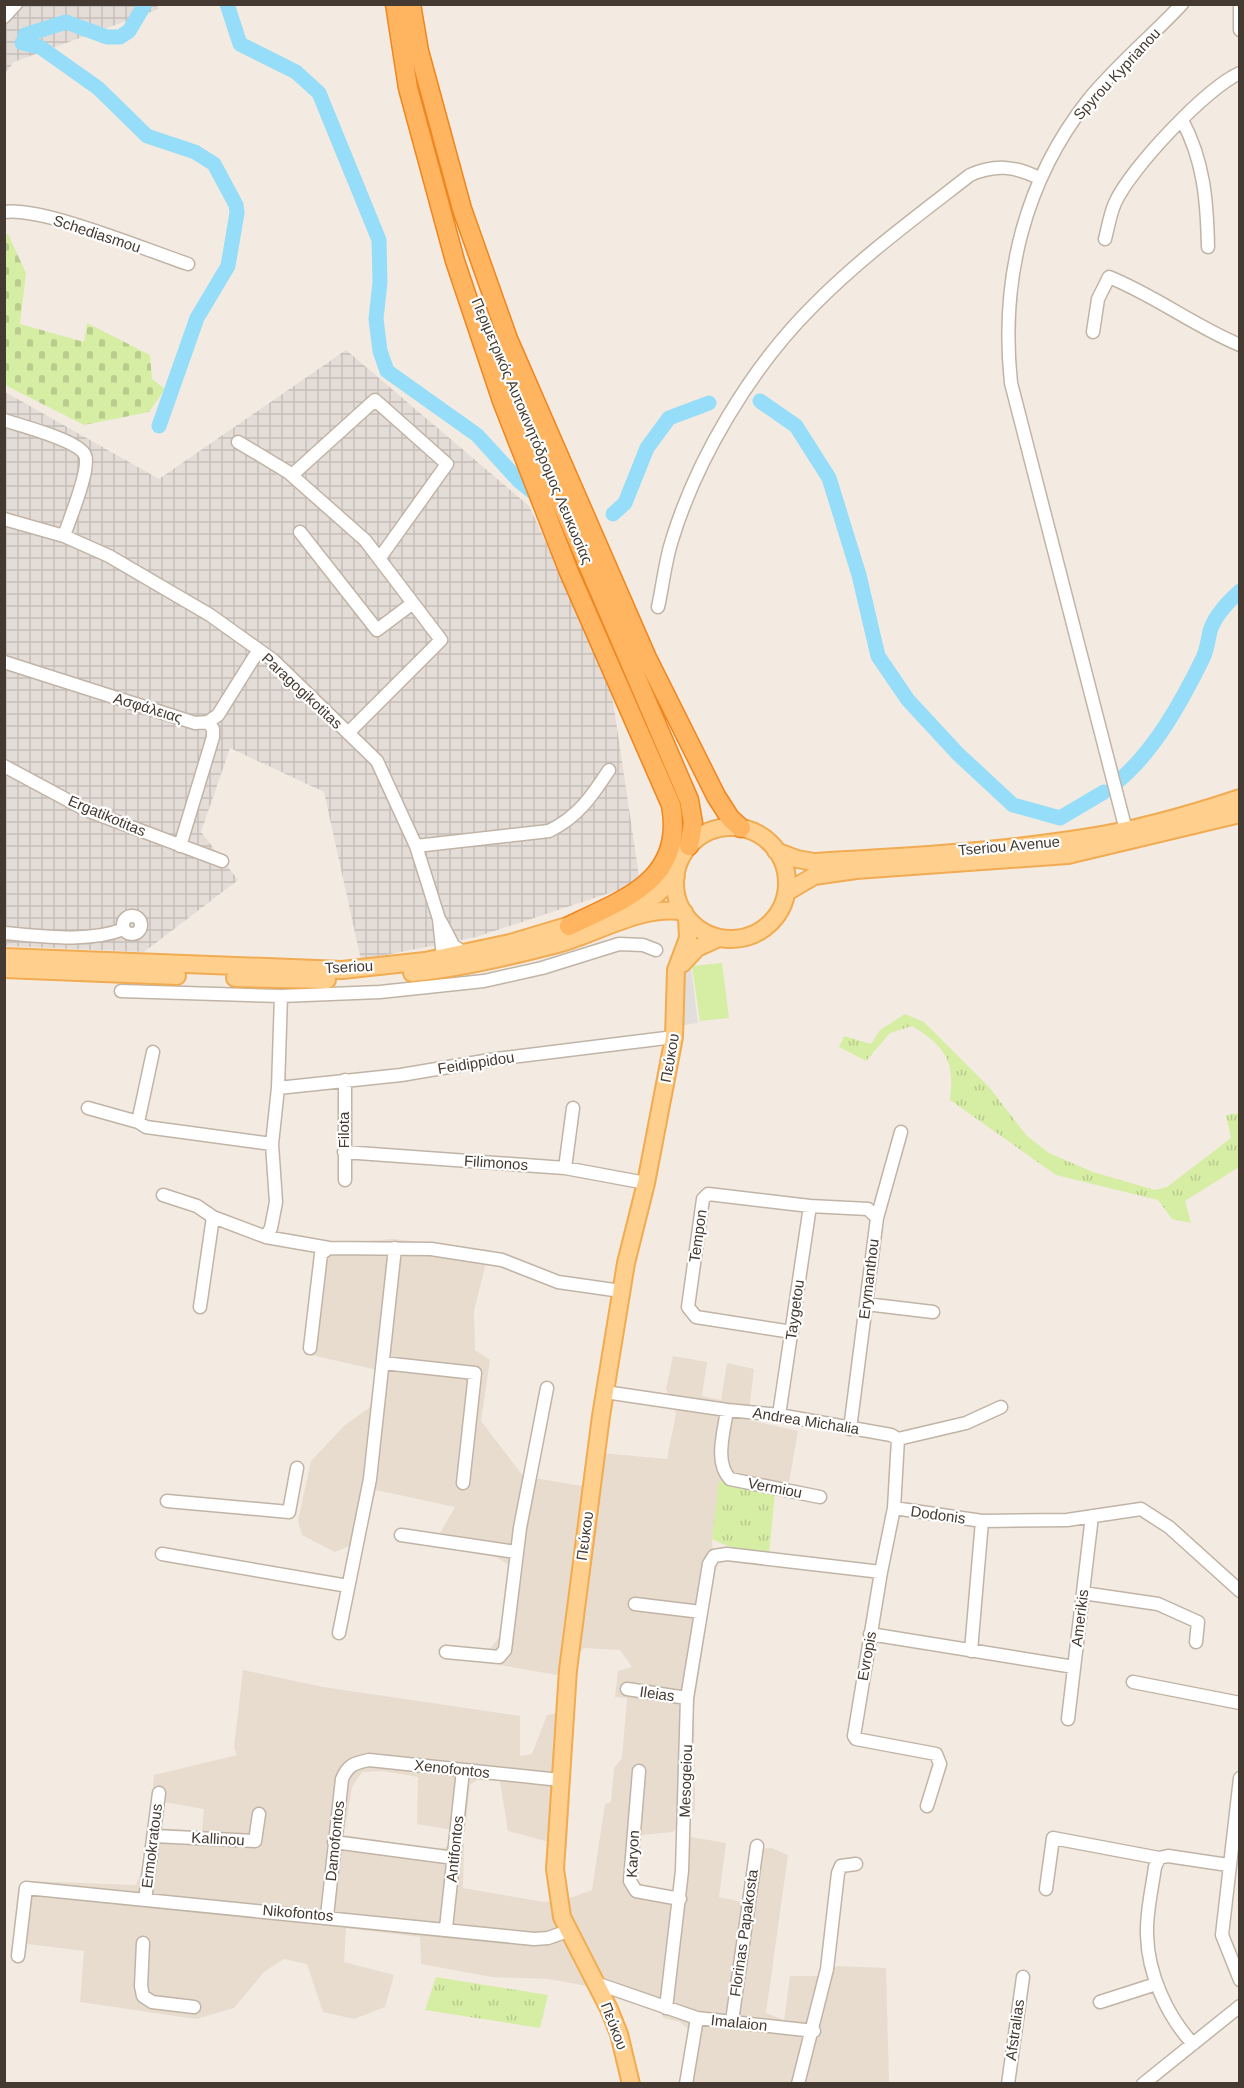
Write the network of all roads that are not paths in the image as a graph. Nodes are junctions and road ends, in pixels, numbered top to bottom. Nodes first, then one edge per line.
1 (16, 4) edge
2 (396, 4) edge
3 (411, 4) edge
4 (1182, 4) edge
5 (1239, 7) edge
6 (4, 17) edge
7 (1239, 30) edge
8 (1239, 73) edge
9 (1182, 120) junction
10 (1039, 178) junction
11 (4, 212) edge
12 (1105, 239) dead end
13 (1208, 247) dead end
14 (188, 264) dead end
15 (1093, 332) dead end
16 (1239, 345) edge
17 (4, 420) edge
18 (238, 442) dead end
19 (292, 475) junction
20 (4, 519) edge
21 (300, 532) dead end
22 (64, 536) junction
23 (379, 559) junction
24 (413, 603) junction
25 (658, 607) dead end
26 (258, 651) junction
27 (4, 662) edge
28 (208, 722) junction
29 (348, 734) junction
30 (4, 766) edge
31 (609, 770) dead end
32 (1239, 798) edge
33 (1239, 814) edge
34 (741, 828) junction
35 (1127, 836) junction
36 (180, 846) junction
37 (416, 846) junction
38 (689, 846) junction
39 (776, 851) junction
40 (222, 861) dead end
41 (676, 876) junction
42 (787, 892) junction
43 (686, 915) junction
44 (439, 919) junction
45 (569, 926) junction
46 (124, 929) dead end
47 (4, 933) edge
48 (58, 937) junction
49 (719, 938) junction
50 (656, 950) dead end
51 (464, 953) junction
52 (4, 957) edge
53 (443, 957) junction
54 (60, 961) junction
55 (4, 969) edge
56 (675, 980) junction
57 (121, 991) dead end
58 (281, 996) junction
59 (674, 1037) junction
60 (153, 1052) dead end
61 (345, 1080) junction
62 (278, 1088) junction
63 (88, 1108) dead end
64 (573, 1108) dead end
65 (138, 1122) junction
66 (901, 1132) dead end
67 (272, 1144) junction
68 (344, 1152) junction
69 (566, 1168) junction
70 (345, 1180) dead end
71 (646, 1183) junction
72 (163, 1195) dead end
73 (810, 1206) junction
74 (213, 1217) junction
75 (877, 1218) junction
76 (266, 1237) junction
77 (328, 1248) junction
78 (395, 1248) junction
79 (621, 1291) junction
80 (866, 1304) junction
81 (200, 1307) dead end
82 (933, 1312) dead end
83 (792, 1332) junction
84 (310, 1348) dead end
85 (383, 1363) junction
86 (547, 1388) dead end
87 (605, 1392) junction
88 (1001, 1407) dead end
89 (727, 1410) junction
90 (779, 1414) junction
91 (850, 1429) junction
92 (898, 1439) junction
93 (297, 1468) dead end
94 (463, 1483) dead end
95 (820, 1497) dead end
96 (166, 1501) dead end
97 (894, 1508) junction
98 (1092, 1516) junction
99 (982, 1521) junction
100 (401, 1535) dead end
101 (516, 1552) junction
102 (162, 1554) dead end
103 (881, 1572) junction
104 (348, 1586) junction
105 (1239, 1591) edge
106 (1083, 1593) junction
107 (635, 1604) dead end
108 (701, 1612) junction
109 (339, 1633) dead end
110 (870, 1634) junction
111 (1196, 1642) dead end
112 (971, 1651) junction
113 (447, 1653) dead end
114 (1074, 1667) junction
115 (1133, 1682) dead end
116 (627, 1689) dead end
117 (687, 1698) junction
118 (1239, 1703) edge
119 (1068, 1719) dead end
120 (347, 1768) joint
121 (463, 1770) junction
122 (639, 1771) dead end
123 (1239, 1778) edge
124 (560, 1780) junction
125 (159, 1793) dead end
126 (927, 1806) dead end
127 (259, 1814) dead end
128 (154, 1836) junction
129 (334, 1842) junction
130 (757, 1846) dead end
131 (454, 1858) junction
132 (1159, 1858) junction
133 (856, 1864) dead end
134 (1228, 1865) junction
135 (1046, 1889) dead end
136 (680, 1899) junction
137 (145, 1900) junction
138 (327, 1916) junction
139 (446, 1928) junction
140 (567, 1931) junction
141 (143, 1943) dead end
142 (18, 1956) dead end
143 (1023, 1977) dead end
144 (1239, 1980) edge
145 (596, 1983) junction
146 (1156, 1984) junction
147 (1100, 2002) dead end
148 (1239, 2006) edge
149 (194, 2007) dead end
150 (666, 2008) junction
151 (697, 2018) junction
152 (732, 2021) junction
153 (814, 2031) junction
154 (1193, 2044) junction
155 (631, 2084) edge
156 (686, 2084) edge
157 (798, 2084) edge
158 (1008, 2084) edge
159 (1143, 2084) edge

1 - 6 street
2 - 38 highway, Περιμετρικός Αυτοκινητόδρομος Λευκωσίας
2 - 45 highway
3 - 34 highway, Περιμετρικός Αυτοκινητόδρομος Λευκωσίας
4 - 10 street, Spyrou Kyprianou
5 - 7 street
8 - 9 street
9 - 12 street
9 - 13 street
10 - 25 street
10 - 35 street, Spyrou Kyprianou
11 - 14 street, Schediasmou
15 - 16 street
17 - 22 street
18 - 19 street
19 - 23 street
19 - 23 street
20 - 22 street, Paragogikotitas
21 - 24 street
22 - 26 street, Paragogikotitas
23 - 24 street
24 - 29 street
26 - 28 street
26 - 29 street, Paragogikotitas
27 - 28 street, Ασφάλειας
28 - 36 street
29 - 37 street, Paragogikotitas
30 - 36 street, Ergatikotitas
31 - 37 street
32 - 35 main road, Tseriou Avenue
33 - 35 main road, Tseriou Avenue
34 - 38 main road
34 - 39 main road
35 - 39 main road, Tseriou Avenue
35 - 42 main road, Tseriou Avenue
36 - 40 street, Ergatikotitas
37 - 44 street, Paragogikotitas
38 - 41 main road
39 - 42 main road
41 - 43 main road
41 - 45 main road, Tseriou
42 - 49 main road
43 - 49 main road
43 - 55 main road, Tseriou
43 - 56 main road, Πεύκου
44 - 51 street
44 - 53 street, Paragogikotitas
45 - 51 main road, Tseriou
46 - 48 street
47 - 48 street
48 - 54 street
49 - 56 main road, Πεύκου
50 - 58 street
51 - 53 main road, Tseriou
52 - 54 main road, Tseriou
53 - 54 main road, Tseriou
56 - 59 main road, Πεύκου
57 - 58 street
58 - 62 street
59 - 61 street, Feidippidou
59 - 71 main road, Πεύκου
60 - 65 street
61 - 62 street, Feidippidou
61 - 68 street, Filota
62 - 67 street
63 - 65 street
64 - 69 street
65 - 67 street
66 - 75 street, Erymanthou
67 - 76 street
68 - 69 street, Filimonos
68 - 70 street, Filota
69 - 71 street, Filimonos
71 - 79 main road, Πεύκου
72 - 74 street
73 - 75 street, Tempon
73 - 83 street, Taygetou
73 - 83 street, Tempon
74 - 76 street
74 - 81 street
75 - 80 street, Erymanthou
76 - 77 street
77 - 78 street
77 - 84 street
78 - 79 street
78 - 85 street
79 - 87 main road, Πεύκου
80 - 82 street
80 - 91 street, Erymanthou
83 - 90 street, Taygetou
85 - 94 street
85 - 104 street
86 - 101 street
87 - 89 street, Andrea Michalia
87 - 124 main road, Πεύκου
88 - 92 street, Andrea Michalia
89 - 90 street, Andrea Michalia
89 - 95 street, Vermiou
90 - 91 street, Andrea Michalia
91 - 92 street, Andrea Michalia
92 - 97 street, Evropis
93 - 96 street
97 - 99 street, Dodonis
97 - 103 street, Evropis
98 - 99 street, Dodonis
98 - 105 street, Dodonis
98 - 106 street, Amerikis
99 - 112 street
100 - 101 street
101 - 113 street
102 - 104 street
103 - 108 street, Mesogeiou
103 - 110 street, Evropis
104 - 109 street
106 - 111 street
106 - 114 street, Amerikis
107 - 108 street
108 - 117 street, Mesogeiou
110 - 112 street
110 - 126 street, Evropis
112 - 114 street
114 - 119 street, Amerikis
115 - 118 street
116 - 117 street, Ileias
117 - 136 street, Mesogeiou
120 - 121 street, Xenofontos
120 - 129 street, Damofontos
121 - 124 street, Xenofontos
121 - 131 street, Antifontos
122 - 136 street, Karyon
123 - 134 street
124 - 140 main road, Πεύκου
125 - 128 street, Ermokratous
127 - 128 street, Kallinou
128 - 137 street, Ermokratous
129 - 131 street
129 - 138 street, Damofontos
130 - 152 street, Florinas Papakosta
131 - 139 street, Antifontos
132 - 134 street
132 - 135 street
132 - 146 street
133 - 153 street
134 - 144 street
136 - 150 street, Mesogeiou
137 - 138 street, Nikofontos
137 - 142 street, Nikofontos
138 - 139 street, Nikofontos
139 - 140 street, Nikofontos
140 - 145 main road, Πεύκου
141 - 149 street
143 - 158 street, Afstralias
145 - 150 street, Imalaion
145 - 155 main road, Πεύκου
146 - 147 street
146 - 154 street
148 - 154 street
150 - 151 street, Imalaion
151 - 152 street, Imalaion
151 - 156 street
152 - 153 street, Imalaion
153 - 157 street
154 - 159 street

